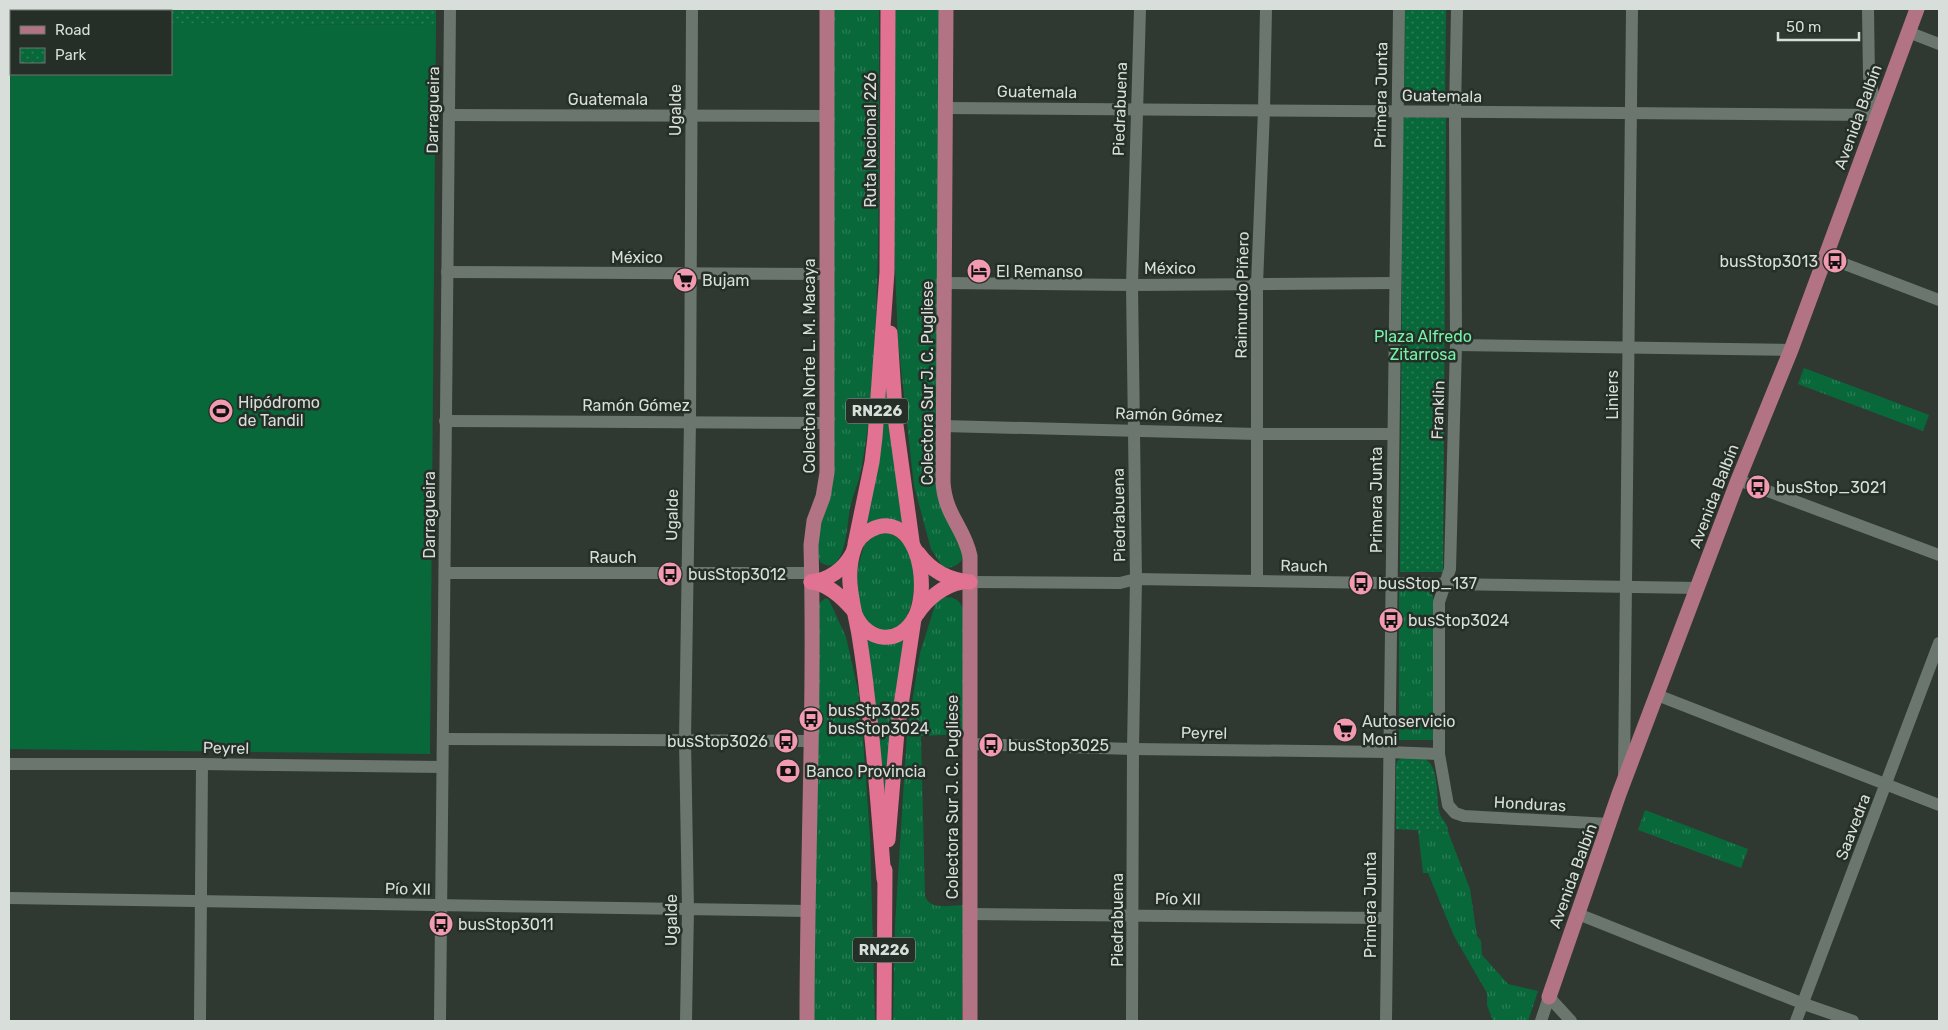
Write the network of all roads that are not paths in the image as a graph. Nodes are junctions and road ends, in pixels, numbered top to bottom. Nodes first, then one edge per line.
1 (450, 9) edge
2 (692, 9) edge
3 (827, 9) edge
4 (888, 9) edge
5 (946, 9) edge
6 (1140, 9) edge
7 (1266, 9) edge
8 (1399, 9) edge
9 (1457, 9) edge
10 (1632, 9) edge
11 (1868, 9) edge
12 (1917, 9) edge
13 (1908, 32) junction
14 (1939, 44) edge
15 (945, 108) junction
16 (1136, 109) junction
17 (1264, 110) junction
18 (1398, 112) junction
19 (1455, 112) junction
20 (1631, 114) junction
21 (449, 115) junction
22 (691, 115) junction
23 (1878, 115) junction
24 (827, 116) junction
25 (1826, 257) junction
26 (447, 272) junction
27 (887, 272) junction
28 (690, 273) junction
29 (827, 274) junction
30 (946, 283) junction
31 (1395, 283) junction
32 (1258, 284) junction
33 (1132, 285) junction
34 (1939, 300) edge
35 (1456, 346) junction
36 (1629, 347) junction
37 (1791, 350) junction
38 (445, 420) junction
39 (690, 421) junction
40 (826, 423) junction
41 (944, 426) junction
42 (1133, 430) junction
43 (1257, 434) junction
44 (1393, 434) junction
45 (1738, 480) junction
46 (913, 544) junction
47 (854, 550) junction
48 (1939, 555) edge
49 (444, 573) junction
50 (688, 574) junction
51 (811, 577) junction
52 (1136, 580) junction
53 (1257, 581) junction
54 (970, 582) junction
55 (1392, 583) junction
56 (1446, 584) junction
57 (1627, 587) junction
58 (1698, 588) junction
59 (855, 612) junction
60 (915, 616) junction
61 (1939, 643) edge
62 (1657, 695) junction
63 (443, 739) junction
64 (685, 740) junction
65 (810, 741) junction
66 (970, 744) junction
67 (1133, 749) junction
68 (1388, 752) junction
69 (1439, 754) junction
70 (9, 764) edge
71 (202, 764) junction
72 (442, 767) junction
73 (1624, 782) junction
74 (1886, 785) junction
75 (1939, 805) edge
76 (1450, 809) joint
77 (1610, 824) junction
78 (884, 879) junction
79 (9, 898) edge
80 (201, 902) junction
81 (441, 906) junction
82 (688, 910) junction
83 (806, 911) junction
84 (969, 914) junction
85 (1134, 914) junction
86 (1578, 914) junction
87 (1386, 918) junction
88 (1549, 997) junction
89 (1804, 1004) junction
90 (200, 1021) edge
91 (440, 1021) edge
92 (686, 1021) edge
93 (807, 1021) edge
94 (884, 1021) edge
95 (970, 1021) edge
96 (1132, 1021) edge
97 (1386, 1021) edge
98 (1541, 1021) edge
99 (1571, 1021) edge
100 (1796, 1021) edge
101 (1853, 1021) edge

1 - 21 street, Darragueira
2 - 22 street, Ugalde
3 - 24 main road, Colectora Norte L. M. Macaya
4 - 27 highway, Ruta Nacional 226 / RN226
5 - 15 main road, Colectora Sur J. C. Pugliese
6 - 16 street, Piedrabuena
7 - 17 street, Raimundo Piñero
8 - 18 street, Primera Junta
9 - 19 street, Franklin
10 - 20 street, Liniers
11 - 23 street
12 - 13 main road, Avenida Balbín
13 - 14 street
13 - 23 main road, Avenida Balbín
15 - 16 street, Guatemala
15 - 30 main road, Colectora Sur J. C. Pugliese
16 - 17 street, Guatemala
16 - 33 street, Piedrabuena
17 - 18 street, Guatemala
17 - 32 street, Raimundo Piñero
18 - 19 street, Guatemala
18 - 31 street, Primera Junta
19 - 20 street, Guatemala
19 - 35 street, Franklin
20 - 23 street, Guatemala
20 - 36 street, Liniers
21 - 22 street, Guatemala
21 - 26 street, Darragueira
22 - 24 street, Guatemala
22 - 28 street, Ugalde
23 - 25 main road, Avenida Balbín
24 - 29 main road, Colectora Norte L. M. Macaya
25 - 34 street
25 - 37 main road, Avenida Balbín
26 - 28 street, México
26 - 38 street, Darragueira
27 - 46 highway, Ruta Nacional 226 / RN226
27 - 47 highway, Ruta Nacional 226 / RN226
28 - 29 street, México
28 - 39 street, Ugalde
29 - 40 main road, Colectora Norte L. M. Macaya
30 - 33 street, México
30 - 41 main road, Colectora Sur J. C. Pugliese
31 - 32 street, México
31 - 44 street, Primera Junta
32 - 33 street, México
32 - 43 street, Raimundo Piñero
33 - 42 street, Piedrabuena
35 - 36 street
35 - 56 street, Franklin
36 - 37 street
36 - 57 street, Liniers
37 - 45 main road, Avenida Balbín
38 - 39 street, Ramón Gómez
38 - 49 street, Darragueira
39 - 40 street, Ramón Gómez
39 - 50 street, Ugalde
40 - 51 main road, Colectora Norte L. M. Macaya
41 - 42 street, Ramón Gómez
41 - 54 main road, Colectora Sur J. C. Pugliese
42 - 43 street, Ramón Gómez
42 - 52 street, Piedrabuena
43 - 44 street, Ramón Gómez
43 - 53 street, Raimundo Piñero
44 - 55 street, Primera Junta
45 - 48 street
45 - 58 main road, Avenida Balbín
46 - 47 highway
46 - 54 highway
46 - 60 highway, Ruta Nacional 226 / RN226
47 - 51 highway
47 - 59 highway, Ruta Nacional 226 / RN226
49 - 50 street, Rauch
49 - 63 street, Darragueira
50 - 51 street, Rauch
50 - 64 street, Ugalde
51 - 59 highway
51 - 65 main road, Colectora Norte L. M. Macaya
52 - 53 street, Rauch
52 - 54 street, Rauch
52 - 67 street, Piedrabuena
53 - 55 street, Rauch
54 - 60 highway
54 - 66 main road, Colectora Sur J. C. Pugliese
55 - 56 street, Rauch
55 - 68 street, Primera Junta
56 - 57 street, Rauch
56 - 69 street, Franklin
57 - 58 street, Rauch
57 - 73 street, Liniers
58 - 62 main road, Avenida Balbín
59 - 60 highway
59 - 78 highway, Ruta Nacional 226 / RN226
60 - 78 highway, Ruta Nacional 226 / RN226
61 - 74 street, Saavedra
62 - 73 main road, Avenida Balbín
62 - 74 street
63 - 64 street
63 - 72 street, Darragueira
64 - 65 street
64 - 82 street, Ugalde
65 - 83 main road, Colectora Norte L. M. Macaya
66 - 67 street, Peyrel
66 - 84 main road, Colectora Sur J. C. Pugliese
67 - 68 street, Peyrel
67 - 85 street, Piedrabuena
68 - 69 street, Peyrel
68 - 87 street, Primera Junta
69 - 76 street, Franklin
70 - 71 street, Peyrel
71 - 72 street, Peyrel
71 - 80 street
72 - 81 street, Darragueira
73 - 77 main road, Avenida Balbín
74 - 75 street
74 - 89 street, Saavedra
76 - 77 street, Honduras
77 - 86 main road, Avenida Balbín
78 - 94 highway, Ruta Nacional 226 / RN226
79 - 80 street, Pío XII
80 - 81 street, Pío XII
80 - 90 street
81 - 82 street, Pío XII
81 - 91 street, Darragueira
82 - 83 street, Pío XII
82 - 92 street, Ugalde
83 - 93 main road, Colectora Norte L. M. Macaya
84 - 85 street, Pío XII
84 - 95 main road, Colectora Sur J. C. Pugliese
85 - 87 street, Pío XII
85 - 96 street, Piedrabuena
86 - 88 main road, Avenida Balbín
86 - 89 street
87 - 97 street, Primera Junta
88 - 98 street
88 - 99 street
89 - 100 street, Saavedra
89 - 101 street

